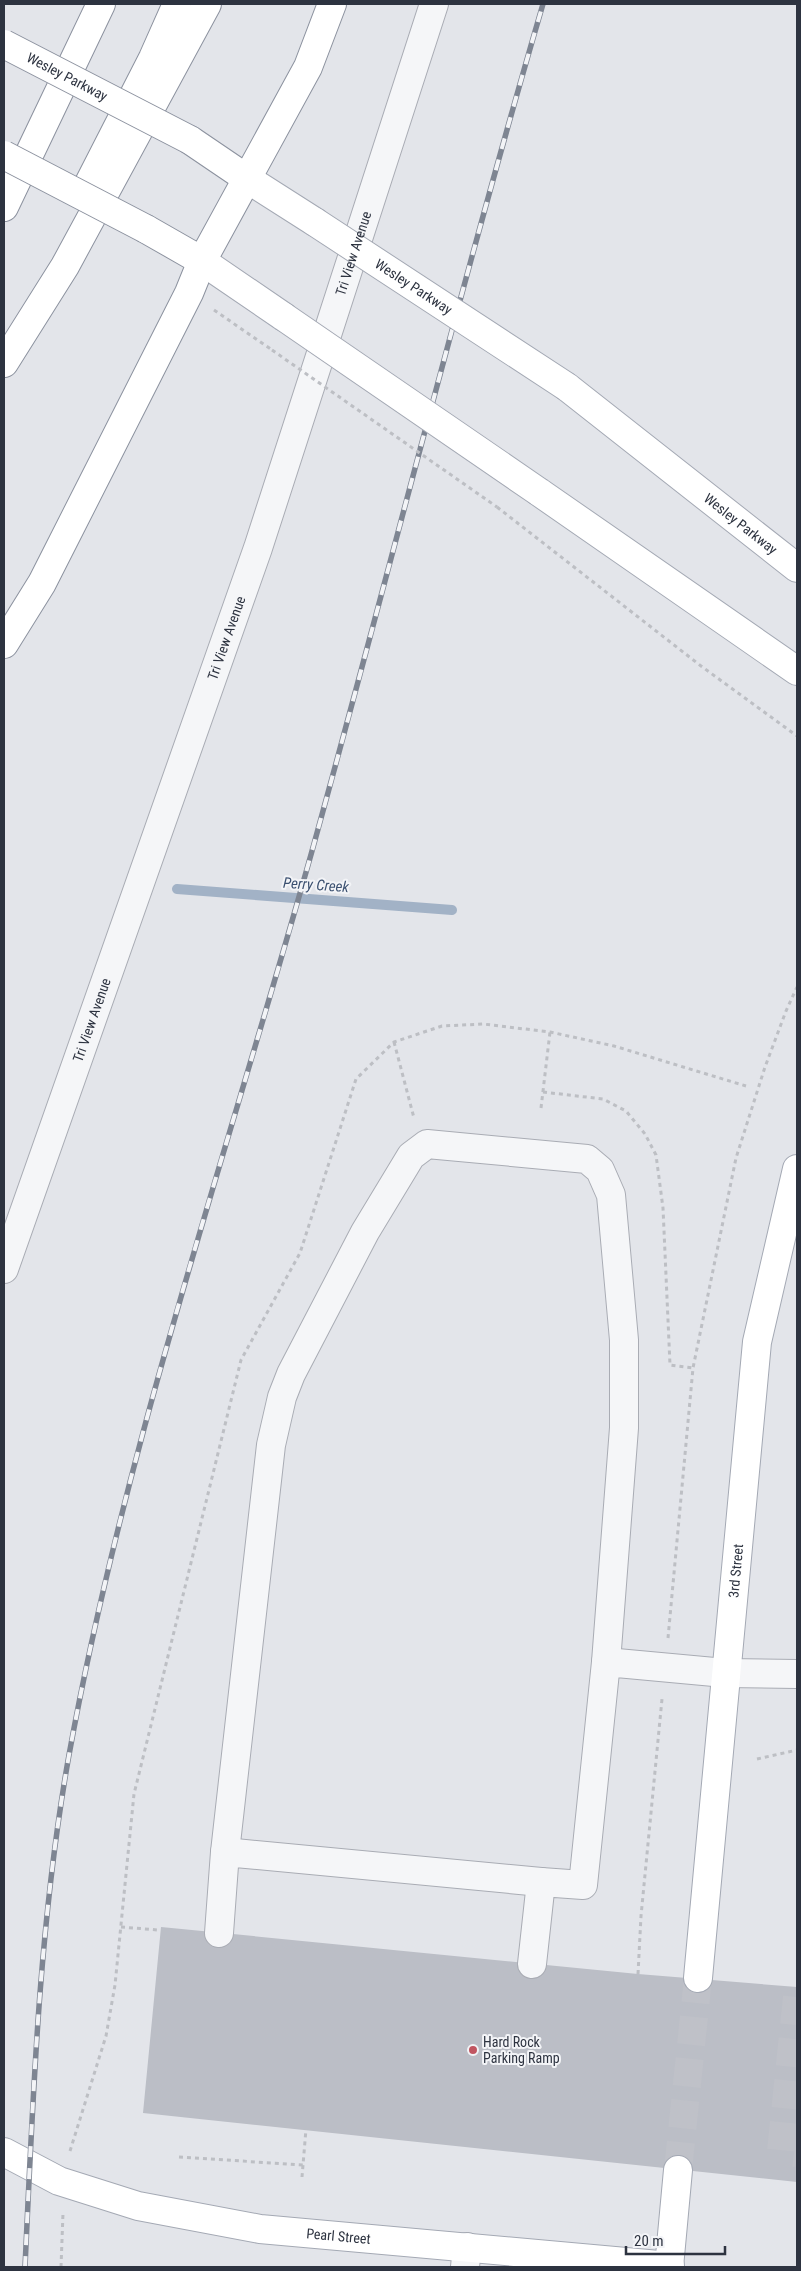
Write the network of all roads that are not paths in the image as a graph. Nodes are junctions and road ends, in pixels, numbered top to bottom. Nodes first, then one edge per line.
1 (101, 4) edge
2 (176, 4) edge
3 (207, 4) edge
4 (332, 4) edge
5 (434, 4) edge
6 (4, 44) edge
7 (4, 155) edge
8 (246, 178) junction
9 (4, 207) edge
10 (202, 261) junction
11 (4, 344) edge
12 (4, 363) edge
13 (797, 568) edge
14 (4, 644) edge
15 (797, 671) edge
16 (797, 1169) edge
17 (4, 1269) edge
18 (606, 1662) junction
19 (725, 1673) junction
20 (797, 1674) edge
21 (225, 1852) junction
22 (541, 1882) junction
23 (219, 1933) dead end
24 (532, 1964) dead end
25 (698, 1978) tunnel mouth
26 (4, 2152) edge
27 (678, 2170) tunnel mouth
28 (466, 2257) edge
29 (675, 2267) edge

1 - 9 main road
2 - 11 main road
3 - 12 main road
4 - 8 main road
5 - 17 street, Tri View Avenue
6 - 8 main road, Wesley Parkway, bridge
7 - 10 main road, bridge
8 - 10 main road
8 - 13 main road, Wesley Parkway, bridge
10 - 14 main road
10 - 15 main road, bridge
16 - 19 main road, 3rd Street
18 - 19 street
18 - 21 street
18 - 22 street
19 - 20 street
19 - 25 main road, 3rd Street
21 - 22 street
21 - 23 street
22 - 24 street
26 - 28 main road, Pearl Street
27 - 29 main road
28 - 29 main road, Pearl Street

